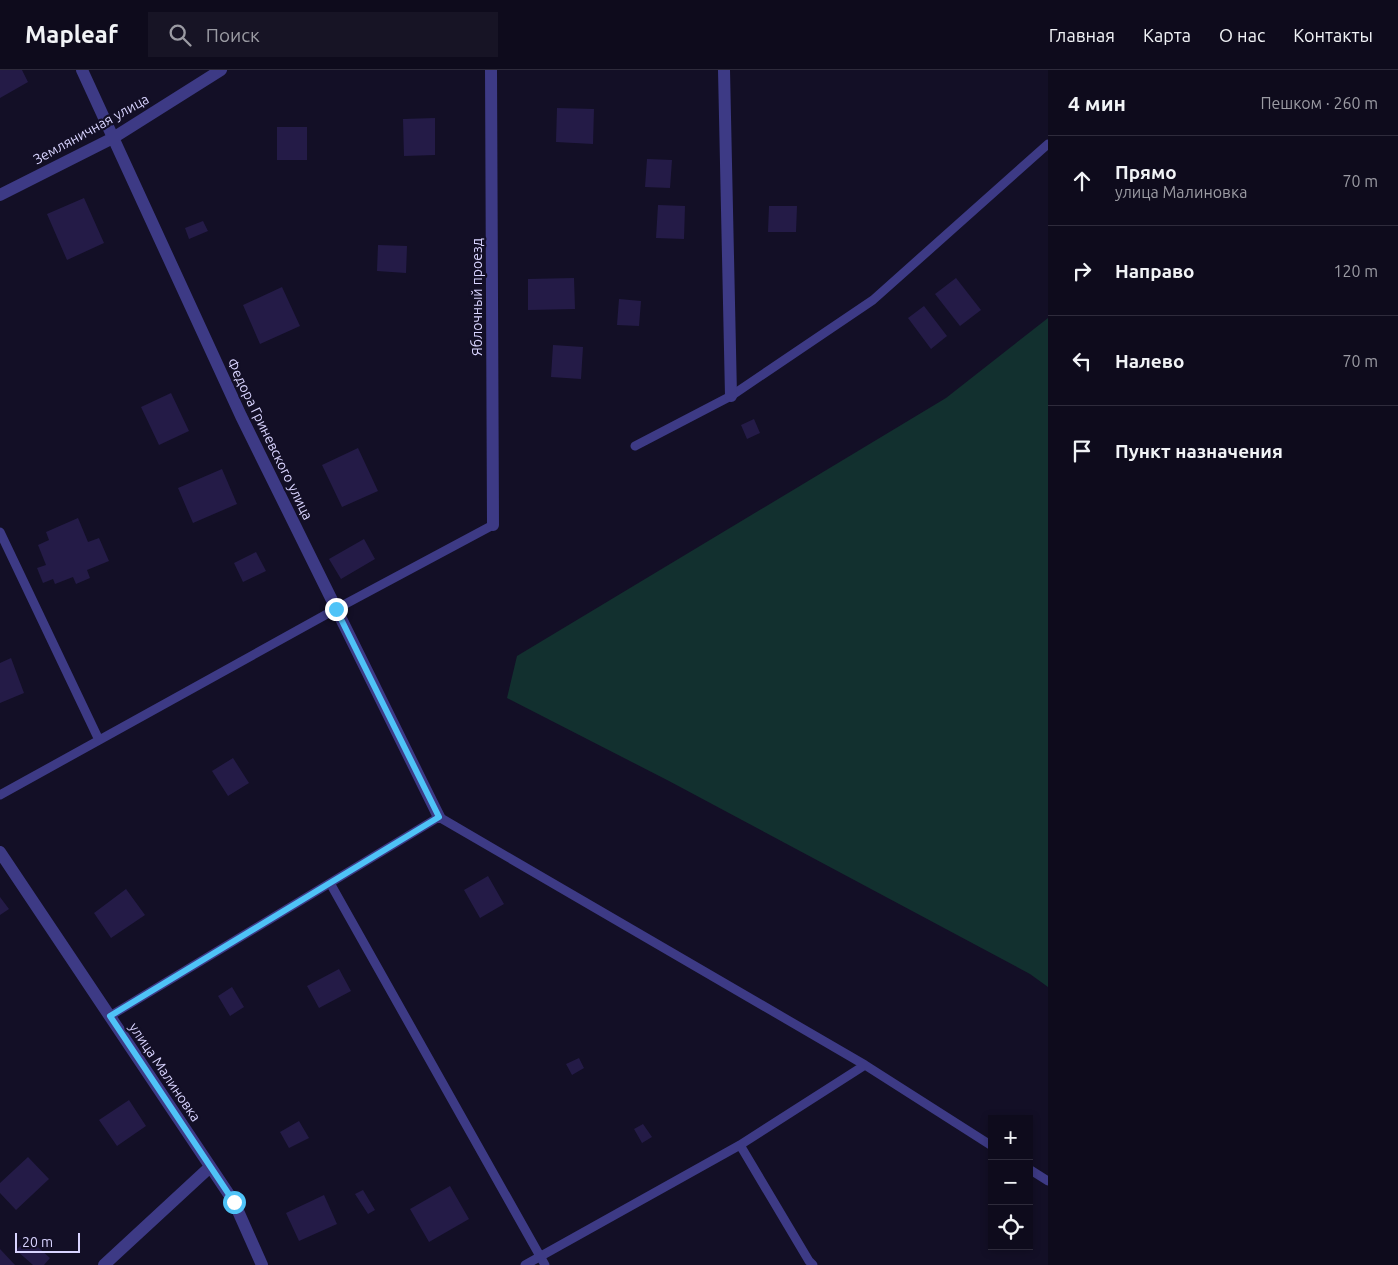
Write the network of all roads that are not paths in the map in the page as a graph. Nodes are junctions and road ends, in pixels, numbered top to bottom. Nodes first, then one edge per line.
1 (82, 70) edge
2 (221, 70) edge
3 (492, 70) edge
4 (724, 70) edge
5 (113, 138) junction
6 (1048, 144) edge
7 (0, 195) edge
8 (731, 396) junction
9 (635, 446) dead end
10 (493, 525) joint
11 (0, 532) edge
12 (336, 609) junction
13 (99, 740) junction
14 (0, 795) edge
15 (439, 817) junction
16 (0, 852) edge
17 (330, 883) junction
18 (110, 1016) junction
19 (865, 1065) junction
20 (988, 1143) edge
21 (740, 1145) junction
22 (210, 1167) junction
23 (1033, 1172) edge
24 (1048, 1181) edge
25 (540, 1257) junction
26 (104, 1265) edge
27 (262, 1265) edge
28 (525, 1265) edge
29 (545, 1265) edge
30 (813, 1265) edge

1 - 5 street, Федора Гриневского улица
2 - 5 street, Земляничная улица
3 - 10 street, Яблочный проезд
4 - 8 street
5 - 7 street, Земляничная улица
5 - 12 street, Федора Гриневского улица
6 - 8 lane
8 - 9 lane
10 - 12 lane
11 - 13 lane
12 - 13 lane
12 - 15 street, Федора Гриневского улица
13 - 14 lane
15 - 17 lane
15 - 19 lane
16 - 18 street, улица Малиновка
17 - 18 lane
17 - 25 lane
18 - 22 street, улица Малиновка
19 - 20 lane
19 - 21 lane
21 - 25 lane
21 - 30 lane
22 - 26 street
22 - 27 street, улица Малиновка
23 - 24 lane
25 - 28 lane
25 - 29 lane

